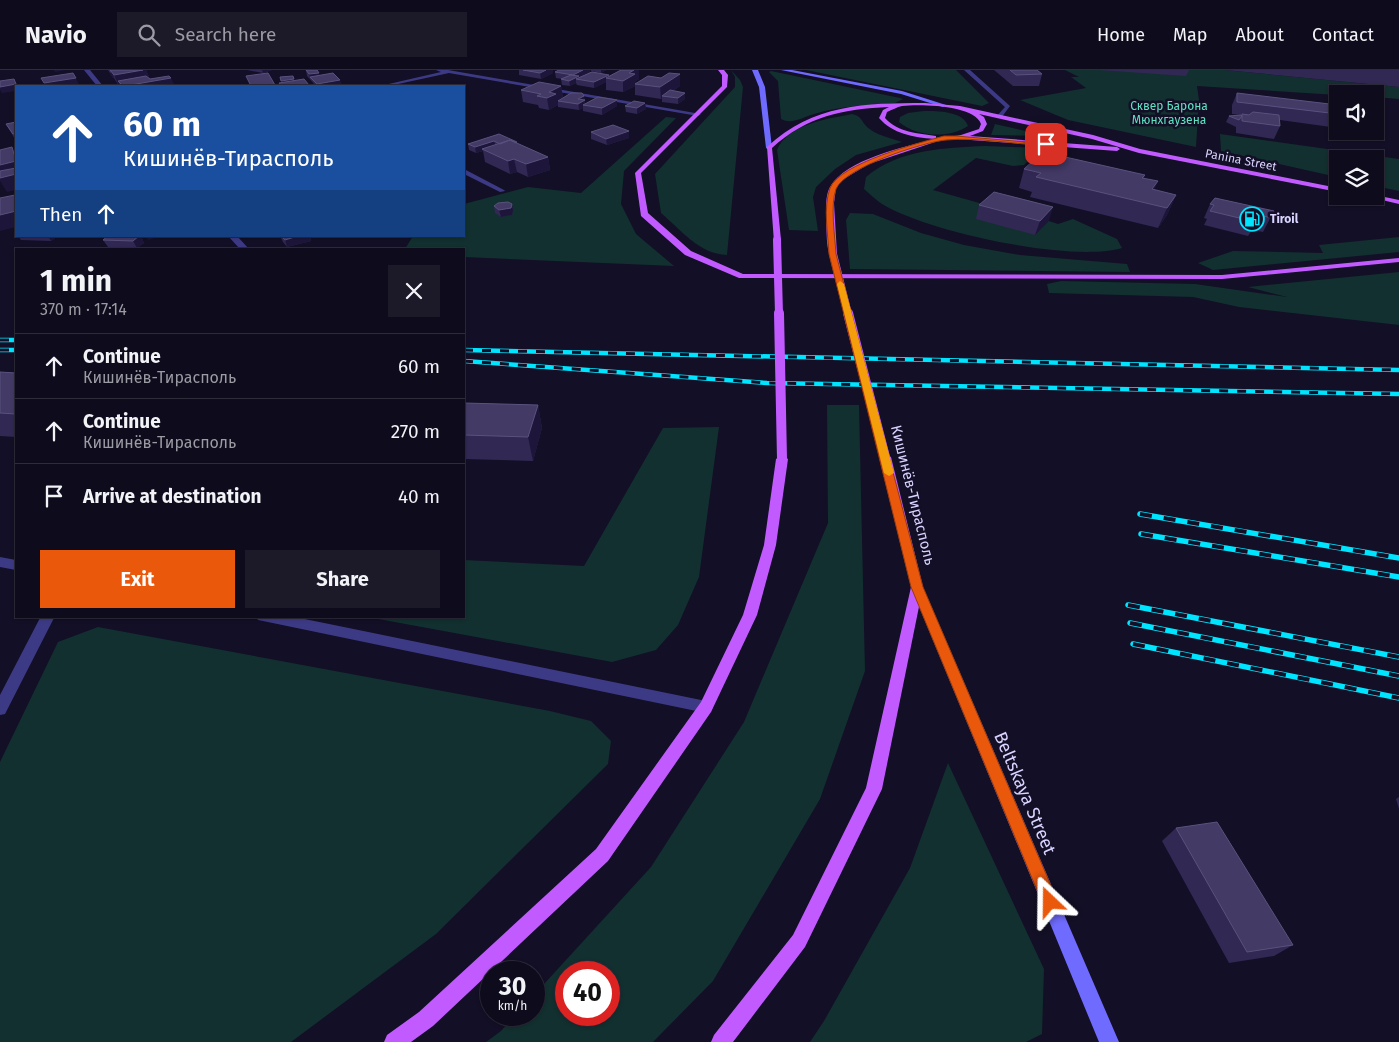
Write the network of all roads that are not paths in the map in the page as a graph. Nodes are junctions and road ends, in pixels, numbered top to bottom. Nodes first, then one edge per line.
1 (87, 70) edge
2 (439, 70) edge
3 (721, 70) edge
4 (755, 70) edge
5 (784, 70) edge
6 (968, 70) edge
7 (448, 72) junction
8 (99, 85) edge
9 (388, 85) edge
10 (944, 104) junction
11 (896, 106) junction
12 (960, 108) junction
13 (698, 114) junction
14 (999, 117) junction
15 (956, 137) junction
16 (944, 138) junction
17 (769, 148) junction
18 (1139, 151) junction
19 (465, 171) edge
20 (1329, 188) edge
21 (502, 191) dead end
22 (1384, 199) edge
23 (1399, 202) edge
24 (233, 237) edge
25 (244, 248) edge
26 (1399, 260) edge
27 (0, 562) edge
28 (15, 565) edge
29 (917, 587) junction
30 (47, 618) edge
31 (273, 618) edge
32 (706, 707) junction
33 (0, 709) edge
34 (394, 1042) edge
35 (721, 1042) edge
36 (1109, 1042) edge

1 - 8 street
2 - 7 street
3 - 13 main road
4 - 17 street
5 - 10 street
6 - 14 street
7 - 9 street
7 - 13 street
10 - 11 main road
10 - 12 main road
11 - 16 main road
11 - 17 main road
12 - 14 main road
12 - 15 main road
13 - 26 main road
14 - 18 main road
15 - 16 main road
15 - 18 main road
16 - 29 main road, Кишинёв-Тирасполь, bridge
17 - 32 main road, bridge
18 - 20 main road, Panina Street
19 - 21 street
22 - 23 main road
24 - 25 street
27 - 28 street
29 - 35 main road, Кишинёв-Тирасполь
29 - 36 street, Beltskaya Street
30 - 33 street
31 - 32 street
32 - 34 main road

